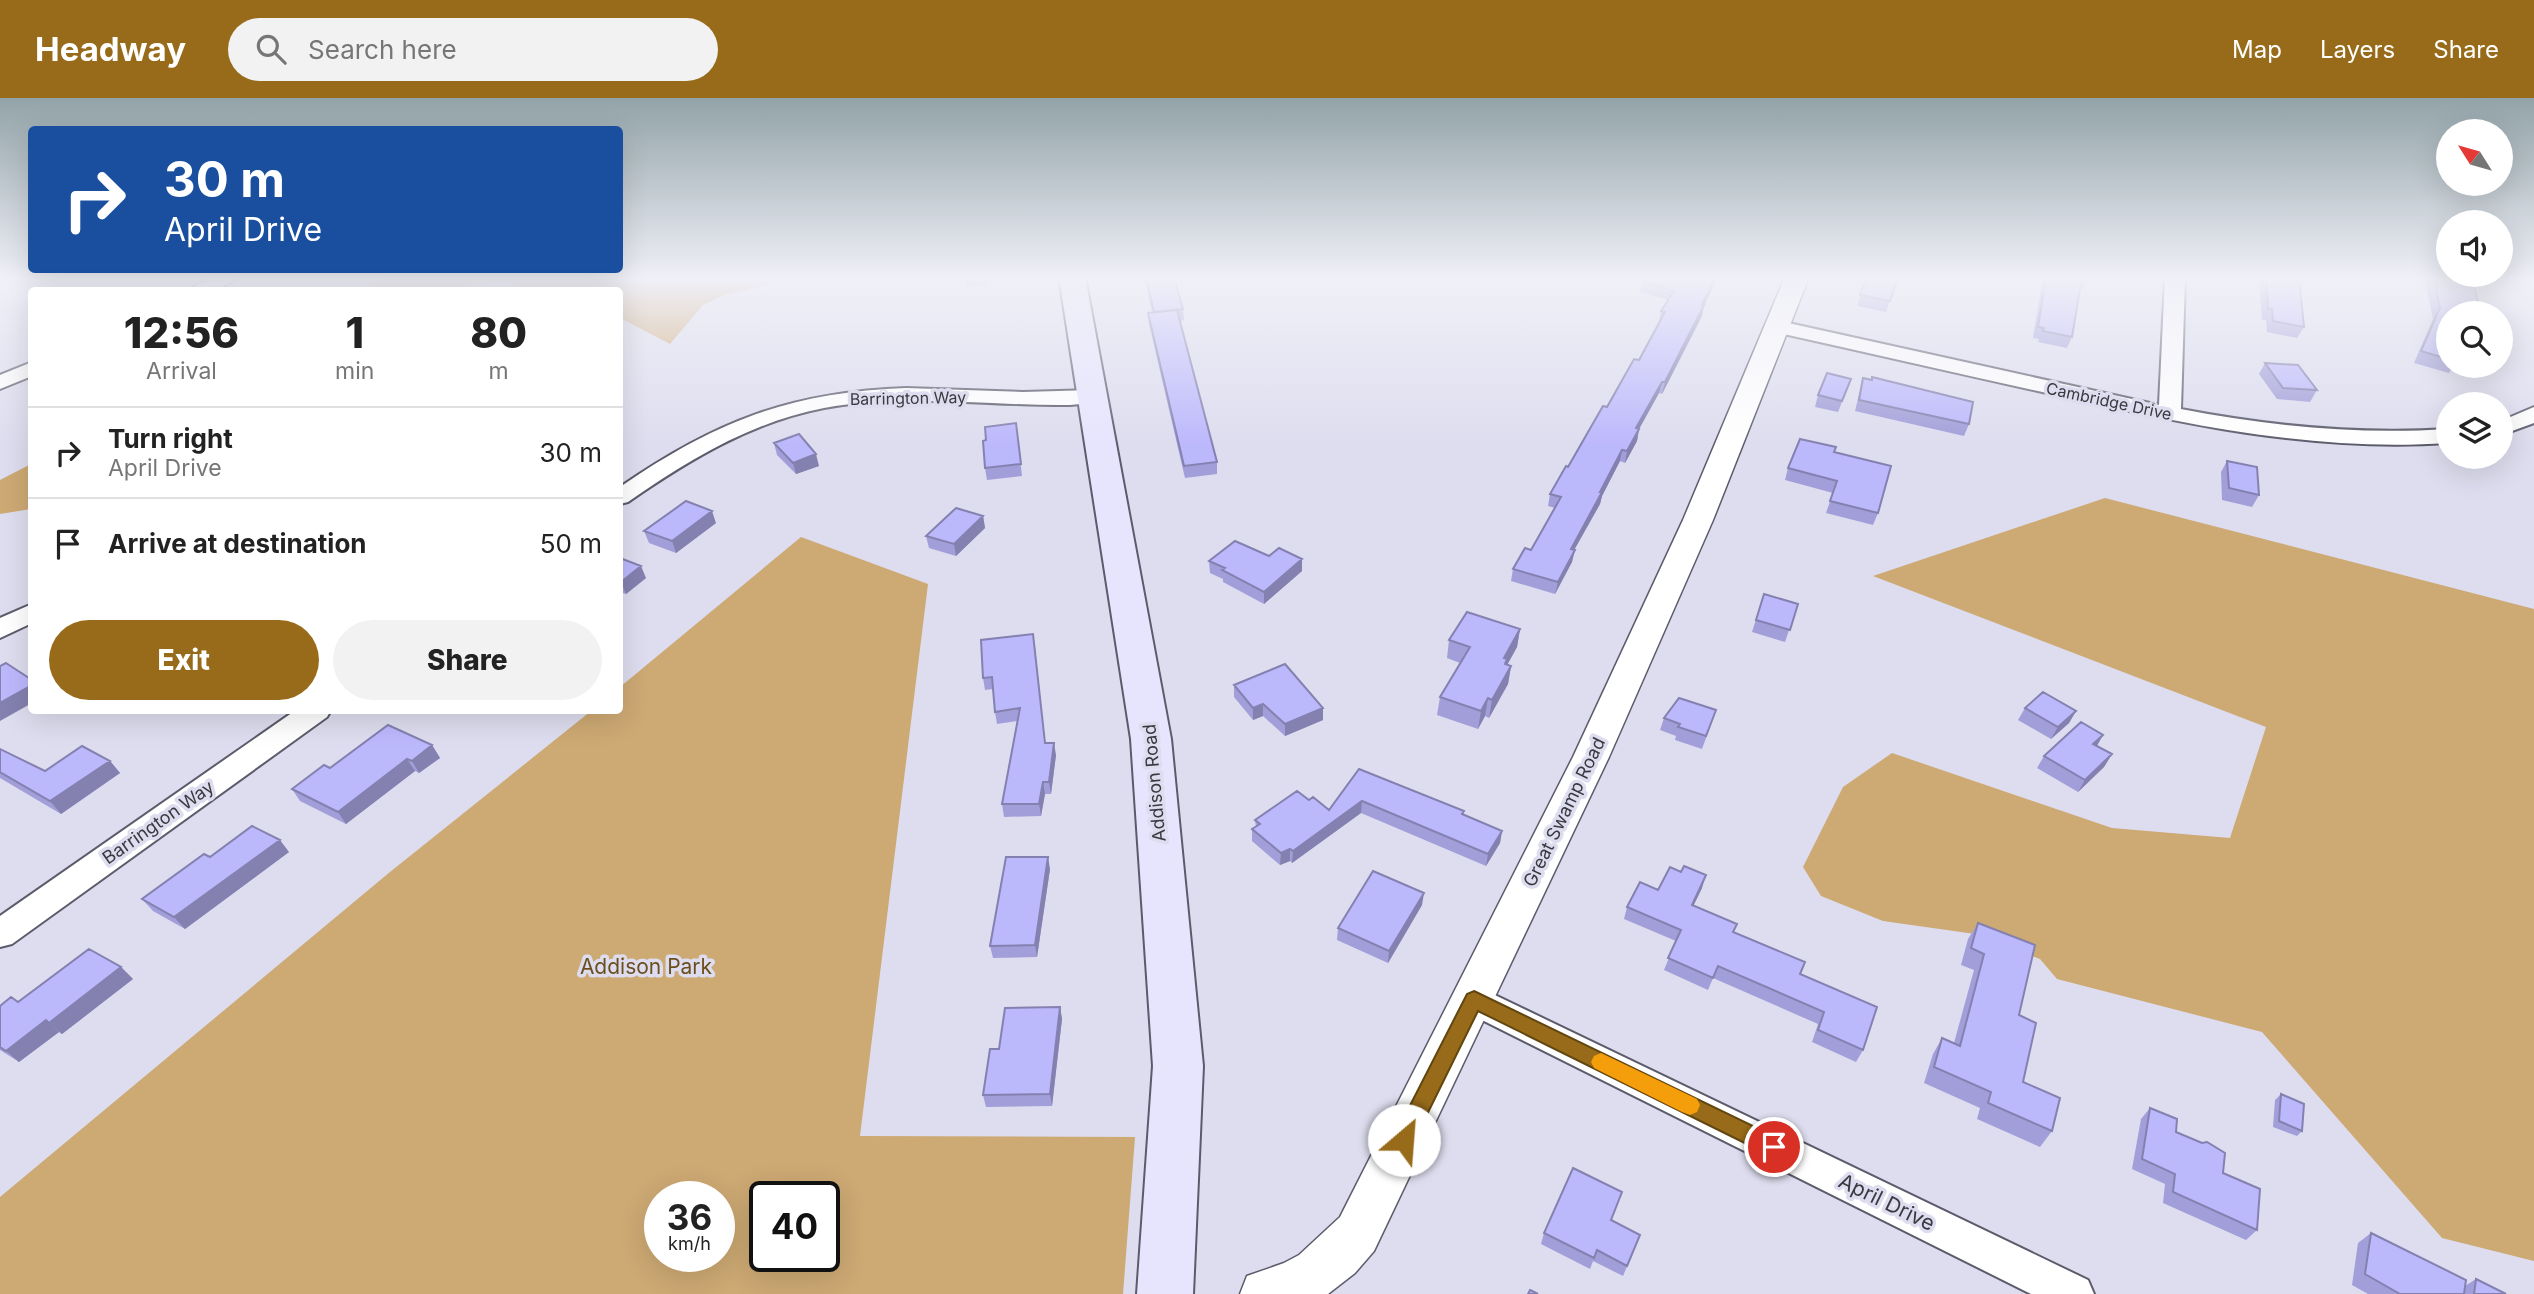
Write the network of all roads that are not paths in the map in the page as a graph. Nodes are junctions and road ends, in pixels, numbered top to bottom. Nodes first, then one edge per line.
1 (1082, 333) edge
2 (1772, 333) edge
3 (1806, 333) edge
4 (2173, 333) edge
5 (28, 370) edge
6 (0, 383) edge
7 (1093, 397) junction
8 (2169, 414) junction
9 (2436, 437) edge
10 (623, 495) edge
11 (28, 614) edge
12 (0, 629) edge
13 (311, 714) edge
14 (0, 934) edge
15 (1474, 1000) junction
16 (1166, 1294) edge
17 (1265, 1294) edge
18 (2074, 1294) edge

1 - 7 main road, Addison Road
2 - 15 street, Great Swamp Road
3 - 8 street, Cambridge Drive
4 - 8 street
5 - 6 street
7 - 10 street, Barrington Way
7 - 16 main road, Addison Road
8 - 9 street, Cambridge Drive
11 - 12 street
13 - 14 street, Barrington Way
15 - 17 street, Great Swamp Road
15 - 18 street, April Drive

